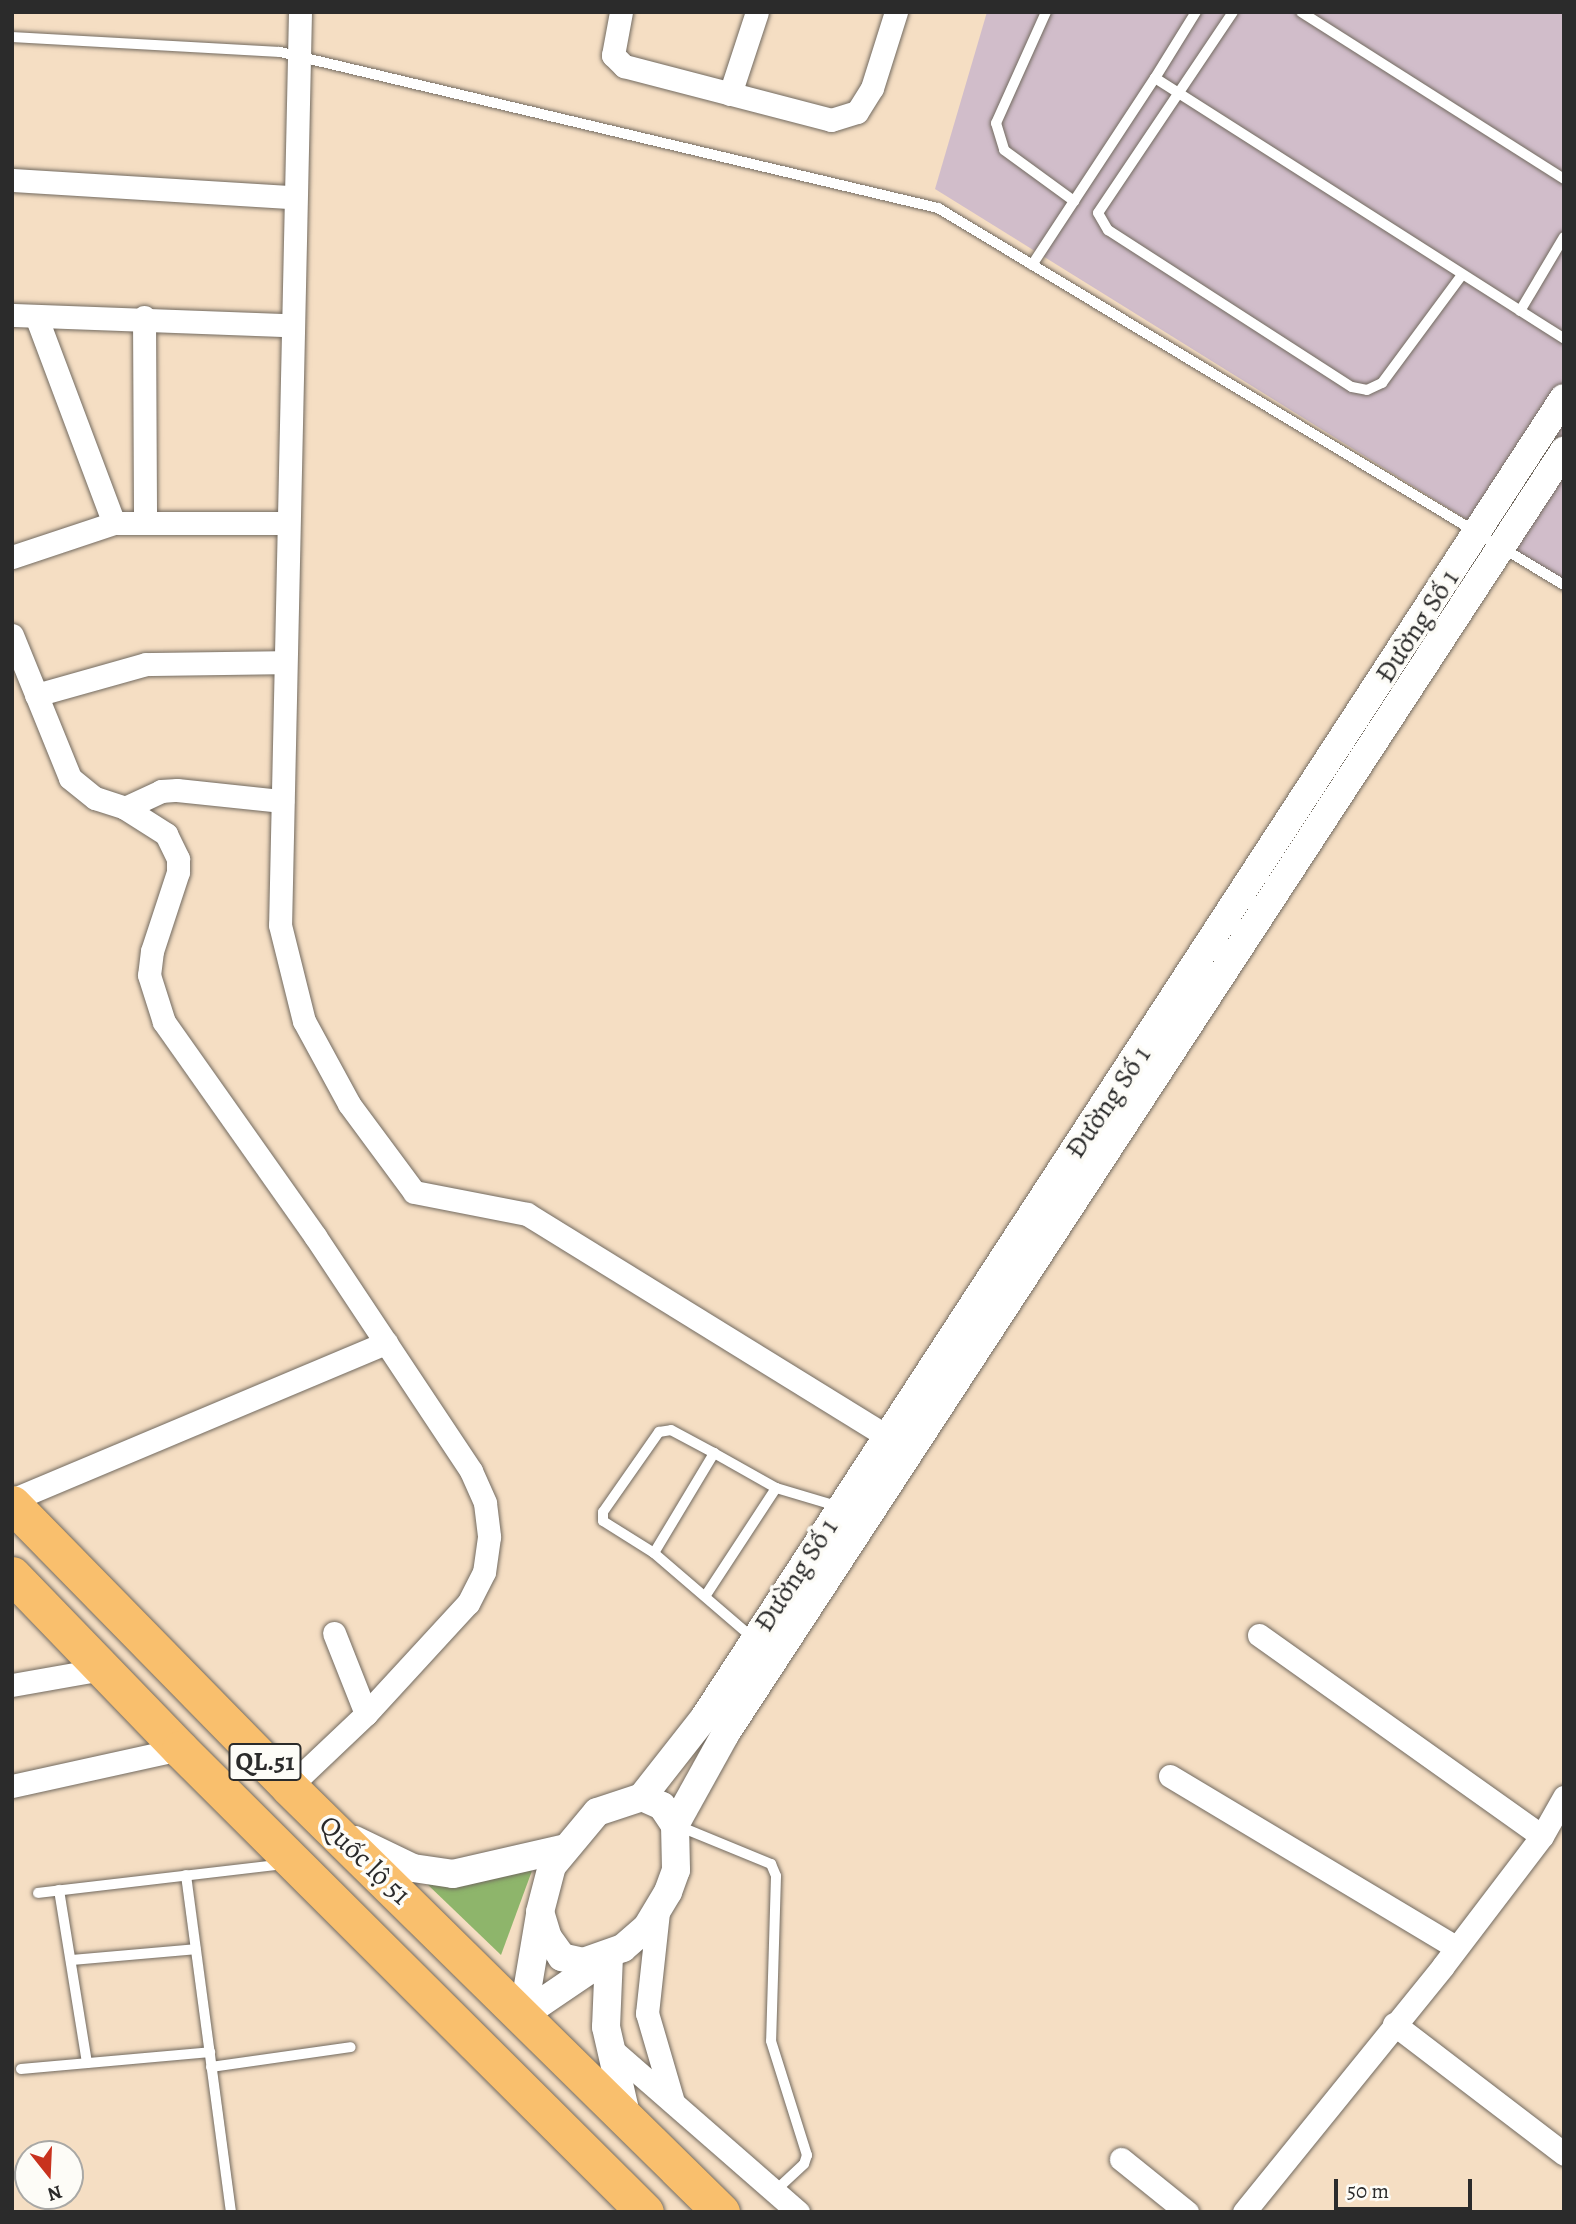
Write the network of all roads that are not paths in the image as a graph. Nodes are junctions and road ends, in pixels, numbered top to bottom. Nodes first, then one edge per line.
1 (300, 12) edge
2 (621, 12) edge
3 (757, 12) edge
4 (896, 12) edge
5 (1046, 12) edge
6 (1196, 12) edge
7 (1233, 12) edge
8 (1301, 12) edge
9 (12, 37) edge
10 (296, 57) junction
11 (1155, 78) junction
12 (730, 94) junction
13 (1180, 94) junction
14 (1564, 179) edge
15 (12, 180) edge
16 (293, 197) junction
17 (1074, 201) junction
18 (1564, 237) edge
19 (1032, 265) junction
20 (1462, 275) junction
21 (1520, 311) junction
22 (12, 314) edge
23 (36, 316) junction
24 (144, 317) junction
25 (291, 325) junction
26 (1564, 339) edge
27 (1564, 398) edge
28 (1564, 450) edge
29 (145, 521) junction
30 (114, 523) junction
31 (286, 523) junction
32 (1477, 532) junction
33 (1504, 549) junction
34 (12, 557) edge
35 (1564, 585) edge
36 (12, 635) edge
37 (284, 662) junction
38 (36, 695) junction
39 (282, 801) junction
40 (125, 808) junction
41 (386, 1343) junction
42 (885, 1436) junction
43 (912, 1452) junction
44 (714, 1453) junction
45 (776, 1488) junction
46 (12, 1502) edge
47 (840, 1507) junction
48 (654, 1553) junction
49 (12, 1575) edge
50 (706, 1595) junction
51 (334, 1633) dead end
52 (1259, 1635) dead end
53 (755, 1639) junction
54 (103, 1668) junction
55 (12, 1685) edge
56 (366, 1714) junction
57 (180, 1749) junction
58 (1170, 1776) dead end
59 (12, 1786) edge
60 (289, 1787) junction
61 (642, 1797) junction
62 (1564, 1797) edge
63 (674, 1825) junction
64 (330, 1826) junction
65 (1542, 1836) junction
66 (562, 1849) junction
67 (295, 1863) junction
68 (186, 1875) junction
69 (60, 1890) junction
70 (38, 1893) dead end
71 (540, 1912) junction
72 (658, 1912) junction
73 (1456, 1947) junction
74 (196, 1949) junction
75 (609, 1956) junction
76 (71, 1960) junction
77 (523, 2015) junction
78 (1394, 2024) junction
79 (351, 2047) dead end
80 (609, 2047) junction
81 (210, 2052) junction
82 (488, 2054) junction
83 (87, 2063) junction
84 (211, 2067) junction
85 (21, 2069) dead end
86 (673, 2102) junction
87 (628, 2123) junction
88 (1564, 2154) edge
89 (1121, 2159) dead end
90 (776, 2190) junction
91 (231, 2212) edge
92 (645, 2212) edge
93 (721, 2212) edge
94 (798, 2212) edge
95 (1187, 2212) edge
96 (1244, 2212) edge

1 - 10 street
2 - 12 street
3 - 12 street
4 - 12 street
5 - 17 lane
6 - 11 lane
7 - 13 lane
8 - 14 lane
9 - 10 lane
10 - 16 street
10 - 19 lane
11 - 13 lane
11 - 17 lane
13 - 20 lane
13 - 20 lane
15 - 16 street
16 - 25 street
17 - 19 lane
18 - 21 lane
19 - 32 lane
20 - 21 lane
21 - 26 lane
22 - 23 street
23 - 24 street
23 - 30 street
24 - 25 street
24 - 29 street
25 - 31 street
27 - 32 street, Đường Số 1
28 - 33 street, Đường Số 1
29 - 30 street
29 - 31 street
30 - 34 street
31 - 37 street
32 - 33 lane
32 - 42 street, Đường Số 1
33 - 35 lane
33 - 43 street, Đường Số 1
36 - 38 street
37 - 38 street
37 - 39 street
38 - 40 street
39 - 40 street
39 - 42 street
40 - 41 street
41 - 46 street
41 - 56 street
42 - 43 street
42 - 47 street, Đường Số 1
43 - 63 street, Đường Số 1
44 - 45 lane
44 - 48 lane
44 - 48 lane
45 - 47 lane
45 - 50 lane
46 - 60 highway, Quốc lộ 51 / QL.51
47 - 53 street, Đường Số 1
48 - 50 lane
49 - 54 highway, Quốc lộ 51 / QL.51
50 - 53 lane
51 - 56 street
52 - 65 street
53 - 61 street, Đường Số 1
54 - 55 street
54 - 57 highway, Quốc lộ 51 / QL.51
56 - 60 street
57 - 59 street
57 - 67 highway, Quốc lộ 51 / QL.51
58 - 73 street
60 - 64 highway, Quốc lộ 51 / QL.51
61 - 63 street
61 - 66 street
62 - 65 street
63 - 72 street
63 - 90 lane
64 - 66 street
64 - 77 highway, Quốc lộ 51 / QL.51
65 - 73 street
66 - 71 street
67 - 68 lane
67 - 82 highway, Quốc lộ 51 / QL.51
68 - 69 lane
68 - 74 lane
69 - 70 lane
69 - 76 lane
71 - 75 street
71 - 77 street
72 - 75 street
72 - 86 street
73 - 78 street
74 - 76 lane
74 - 81 lane
75 - 77 street
75 - 80 street
76 - 83 lane
77 - 82 highway
77 - 87 highway, Quốc lộ 51 / QL.51
78 - 88 street
78 - 96 street
79 - 84 lane
80 - 86 street
80 - 87 street
81 - 83 lane
81 - 84 lane
82 - 92 highway, Quốc lộ 51 / QL.51
83 - 85 lane
84 - 91 lane
86 - 90 street
87 - 93 highway, Quốc lộ 51 / QL.51
89 - 95 street
90 - 94 street

